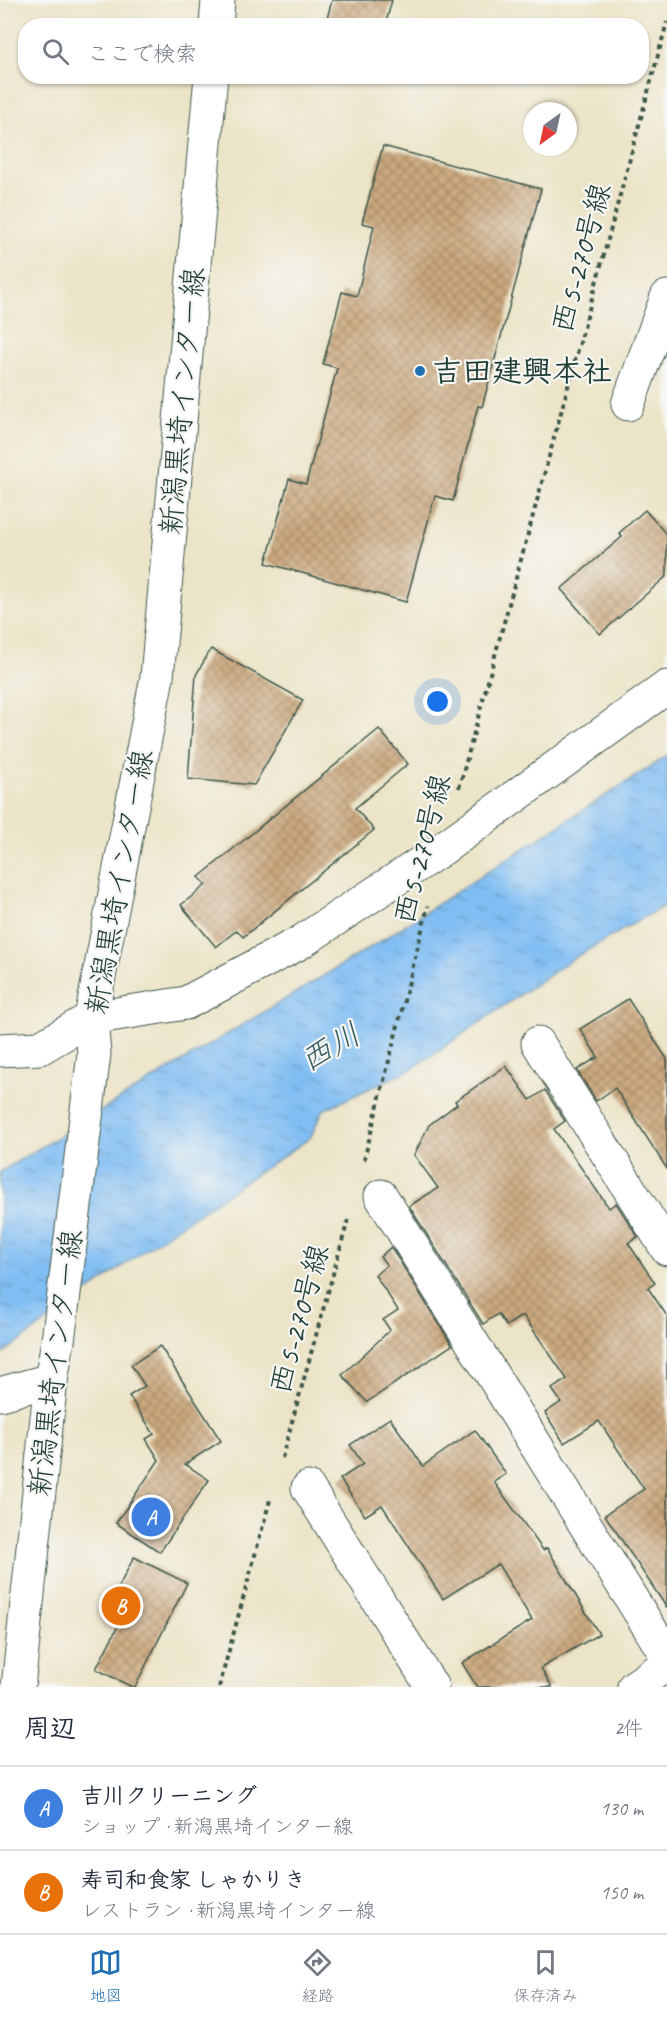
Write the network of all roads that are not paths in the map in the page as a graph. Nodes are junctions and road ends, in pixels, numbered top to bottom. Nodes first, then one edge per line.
1 (218, 0) edge
2 (217, 18) edge
3 (210, 84) edge
4 (667, 297) edge
5 (628, 404) dead end
6 (667, 687) edge
7 (92, 1018) junction
8 (538, 1043) dead end
9 (0, 1050) edge
10 (381, 1196) dead end
11 (667, 1249) edge
12 (51, 1380) junction
13 (0, 1394) edge
14 (308, 1488) dead end
15 (667, 1656) edge
16 (667, 1664) edge
17 (18, 1687) edge
18 (432, 1687) edge
19 (634, 1687) edge

1 - 2 street
3 - 7 street, 新潟黒埼インター線
4 - 5 street
6 - 7 street
7 - 9 street
7 - 12 street, 新潟黒埼インター線
8 - 11 street
10 - 15 street
12 - 13 street
12 - 17 street, 新潟黒埼インター線
14 - 18 street
16 - 19 street

